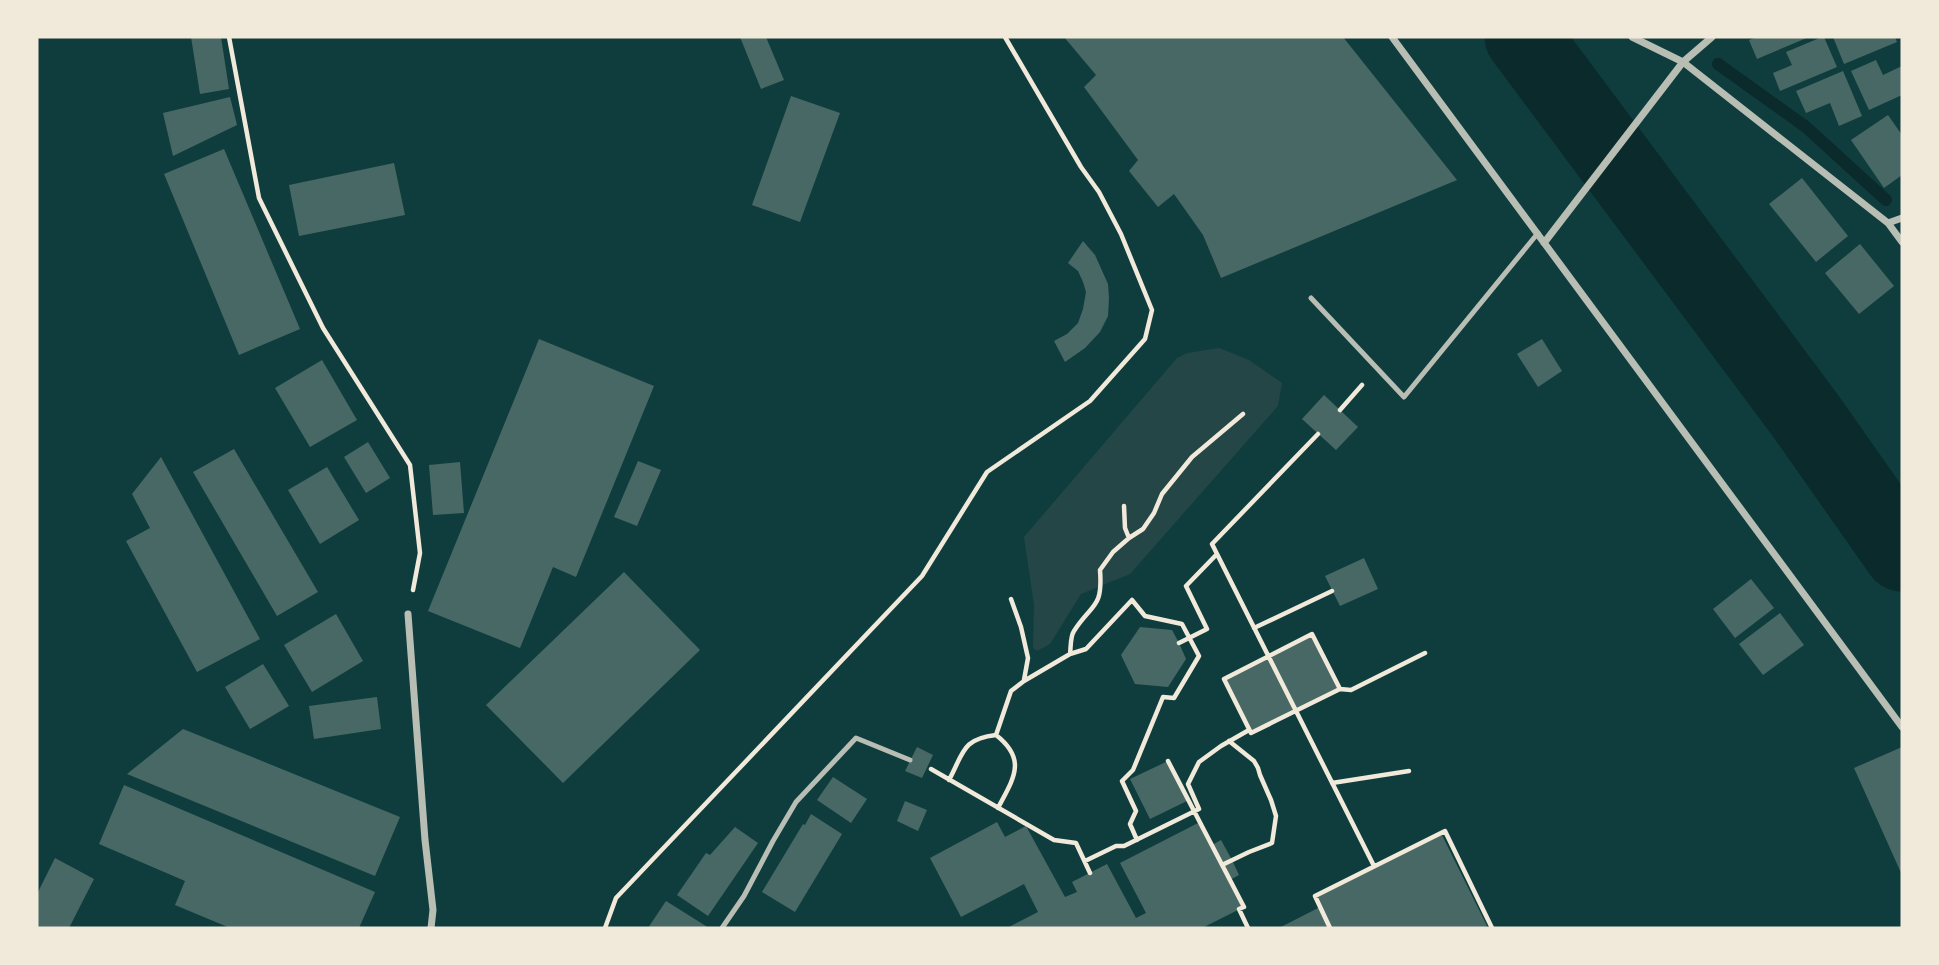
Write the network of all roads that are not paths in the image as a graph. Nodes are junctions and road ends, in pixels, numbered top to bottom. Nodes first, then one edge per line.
1 (1392, 37) edge
2 (1632, 37) edge
3 (1712, 37) edge
4 (1683, 62) junction
5 (1902, 218) edge
6 (1888, 223) junction
7 (1538, 233) junction
8 (1902, 242) edge
9 (1544, 243) junction
10 (1311, 298) dead end
11 (408, 614) road end
12 (1902, 727) edge
13 (910, 760) dead end
14 (431, 928) edge
15 (722, 928) edge

1 - 7 street
2 - 4 street
3 - 4 street
4 - 6 street
4 - 9 street
5 - 6 street
6 - 8 street
7 - 9 street
7 - 10 lane
9 - 12 street
11 - 14 street
13 - 15 lane

